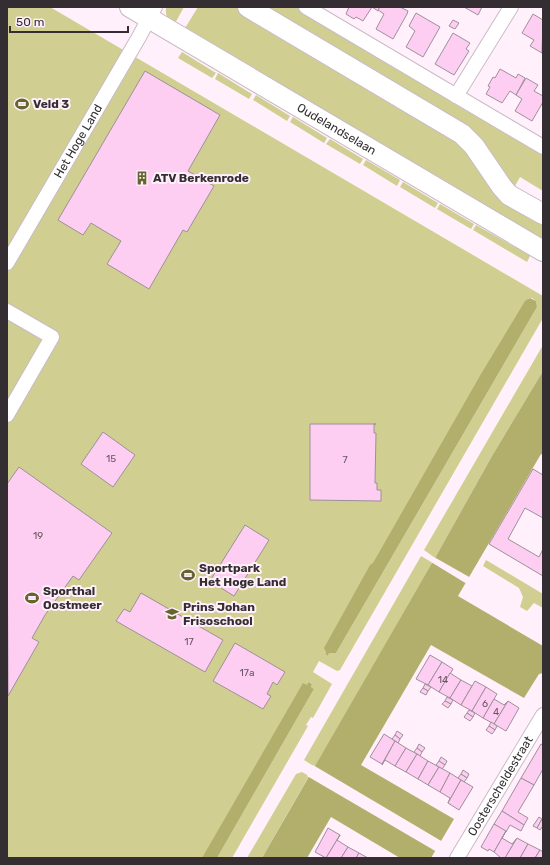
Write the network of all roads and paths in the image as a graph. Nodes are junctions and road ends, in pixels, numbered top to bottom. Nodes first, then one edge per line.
1 (130, 7) edge
2 (248, 7) edge
3 (306, 7) edge
4 (511, 7) edge
5 (321, 11) edge
6 (152, 13) edge
7 (456, 96) junction
8 (543, 147) edge
9 (543, 214) edge
10 (543, 251) edge
11 (7, 263) edge
12 (7, 310) edge
13 (7, 415) edge
14 (543, 715) edge
15 (458, 858) edge

1 - 6 street, Oudelandselaan
2 - 9 street
3 - 5 street
4 - 7 street
5 - 7 street
6 - 10 street, Oudelandselaan
6 - 11 street, Het Hoge Land
7 - 8 street
12 - 13 street
14 - 15 street, Oosterscheldestraat

